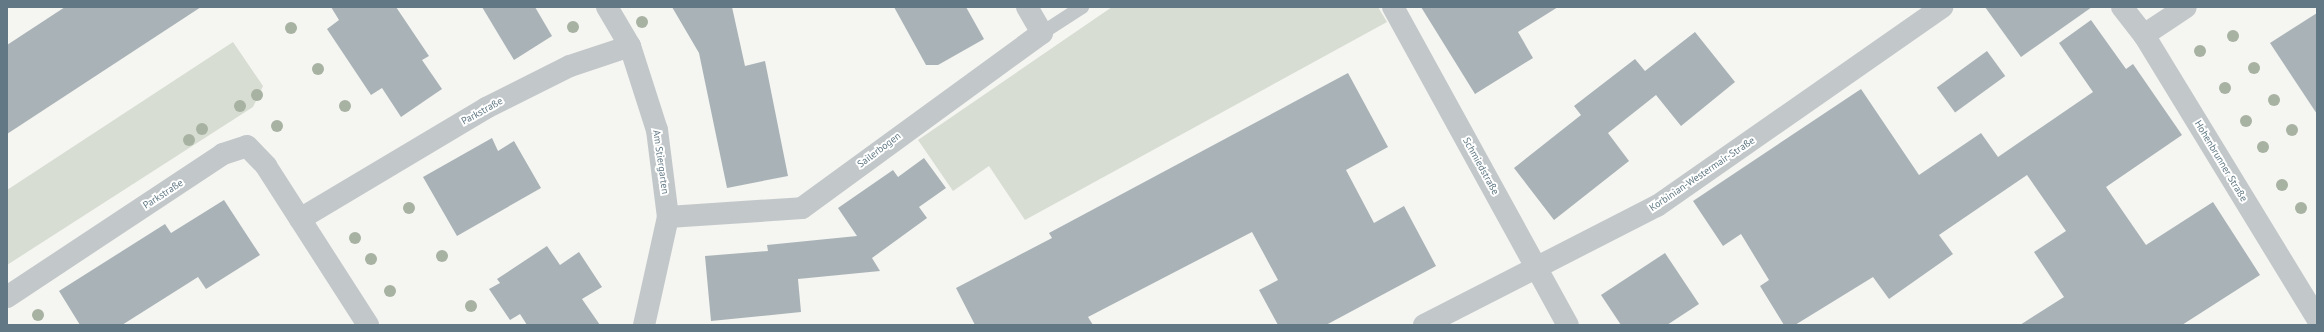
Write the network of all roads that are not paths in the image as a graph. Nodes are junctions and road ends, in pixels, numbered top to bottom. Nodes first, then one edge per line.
1 (607, 7) edge
2 (1027, 7) edge
3 (1082, 7) edge
4 (1393, 7) edge
5 (1942, 7) edge
6 (2122, 7) edge
7 (2186, 7) edge
8 (1042, 33) junction
9 (2144, 35) junction
10 (630, 46) junction
11 (668, 217) junction
12 (300, 219) junction
13 (1538, 270) junction
14 (7, 297) edge
15 (2317, 318) edge
16 (368, 325) edge
17 (644, 325) edge
18 (1424, 325) edge
19 (1568, 325) edge

1 - 10 street, Am Stiergarten
2 - 8 street
3 - 8 lane
4 - 13 street, Schmiedstraße
5 - 13 street, Korbinian-Westermair-Straße
6 - 9 street, Hohenbrunner Straße
7 - 9 street
8 - 11 street, Sailerbogen
9 - 15 street, Hohenbrunner Straße
10 - 11 street, Am Stiergarten
10 - 12 street, Parkstraße
11 - 17 street, Am Stiergarten
12 - 14 street, Parkstraße
12 - 16 street, Parkstraße
13 - 18 street, Korbinian-Westermair-Straße
13 - 19 street, Schmiedstraße

